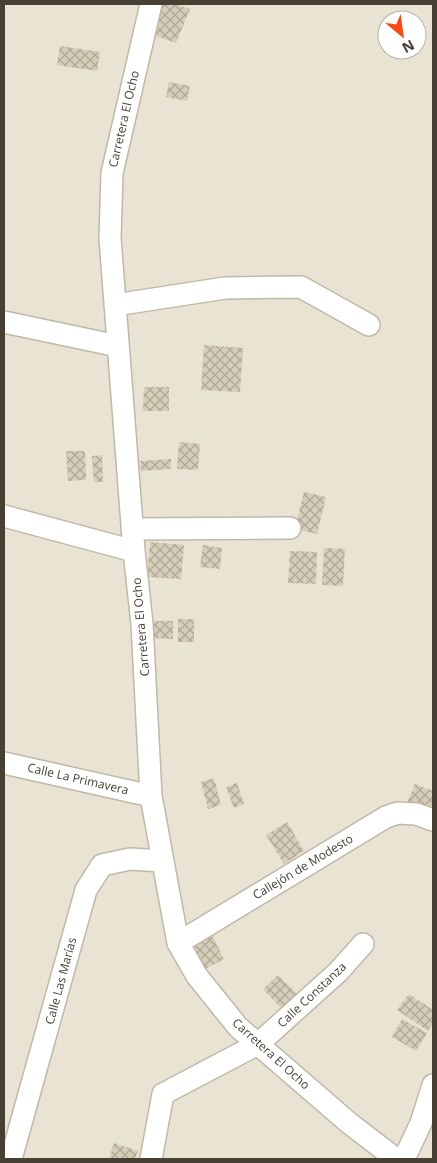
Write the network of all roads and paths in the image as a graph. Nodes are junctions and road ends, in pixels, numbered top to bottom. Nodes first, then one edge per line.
1 (151, 4) edge
2 (115, 304) junction
3 (4, 322) edge
4 (369, 325) dead end
5 (118, 346) junction
6 (4, 516) edge
7 (290, 528) dead end
8 (132, 529) junction
9 (134, 551) junction
10 (4, 763) edge
11 (151, 796) junction
12 (433, 820) edge
13 (163, 861) junction
14 (178, 943) junction
15 (364, 944) dead end
16 (258, 1044) junction
17 (433, 1085) edge
18 (11, 1159) edge
19 (151, 1159) edge
20 (396, 1159) edge
21 (404, 1159) edge

1 - 2 street, Carretera El Ocho
2 - 4 street
2 - 5 street, Carretera El Ocho
3 - 5 street
5 - 8 street, Carretera El Ocho
6 - 9 street
7 - 8 street
8 - 9 street, Carretera El Ocho
9 - 11 street, Carretera El Ocho
10 - 11 street, Calle La Primavera
11 - 13 street, Carretera El Ocho
12 - 14 street, Callejón de Modesto
13 - 14 street, Carretera El Ocho
13 - 18 street, Calle Las Marías
14 - 16 street, Carretera El Ocho
15 - 16 street, Calle Constanza
16 - 19 street, Calle Constanza
16 - 20 street, Carretera El Ocho
17 - 21 street

